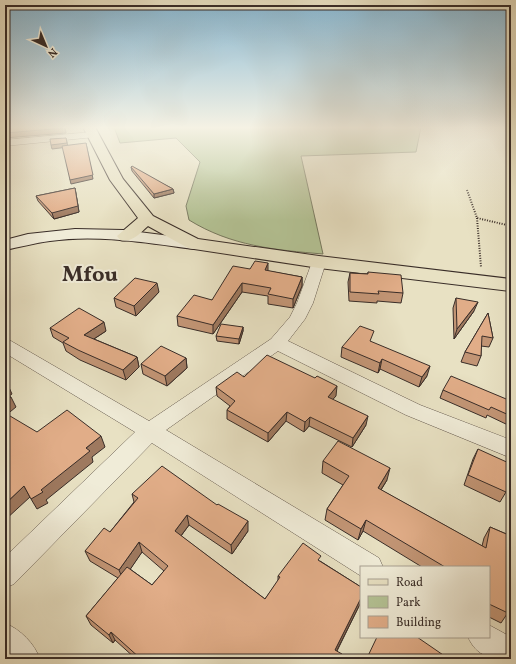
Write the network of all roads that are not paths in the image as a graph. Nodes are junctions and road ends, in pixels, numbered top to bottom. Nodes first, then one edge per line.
1 (105, 158) edge
2 (147, 219) junction
3 (126, 236) junction
4 (194, 244) junction
5 (5, 245) edge
6 (319, 262) junction
7 (511, 286) edge
8 (276, 343) junction
9 (5, 345) edge
10 (150, 431) junction
11 (511, 449) edge
12 (368, 566) edge
13 (5, 575) edge
14 (5, 638) edge
15 (485, 638) edge
16 (511, 654) edge
17 (25, 659) edge

1 - 2 main road
2 - 3 main road
2 - 4 main road
3 - 4 main road
3 - 5 main road
4 - 6 main road
6 - 7 main road
6 - 8 street
8 - 10 street
8 - 11 street
9 - 10 street
10 - 12 street
10 - 13 street
14 - 17 street
15 - 16 street

